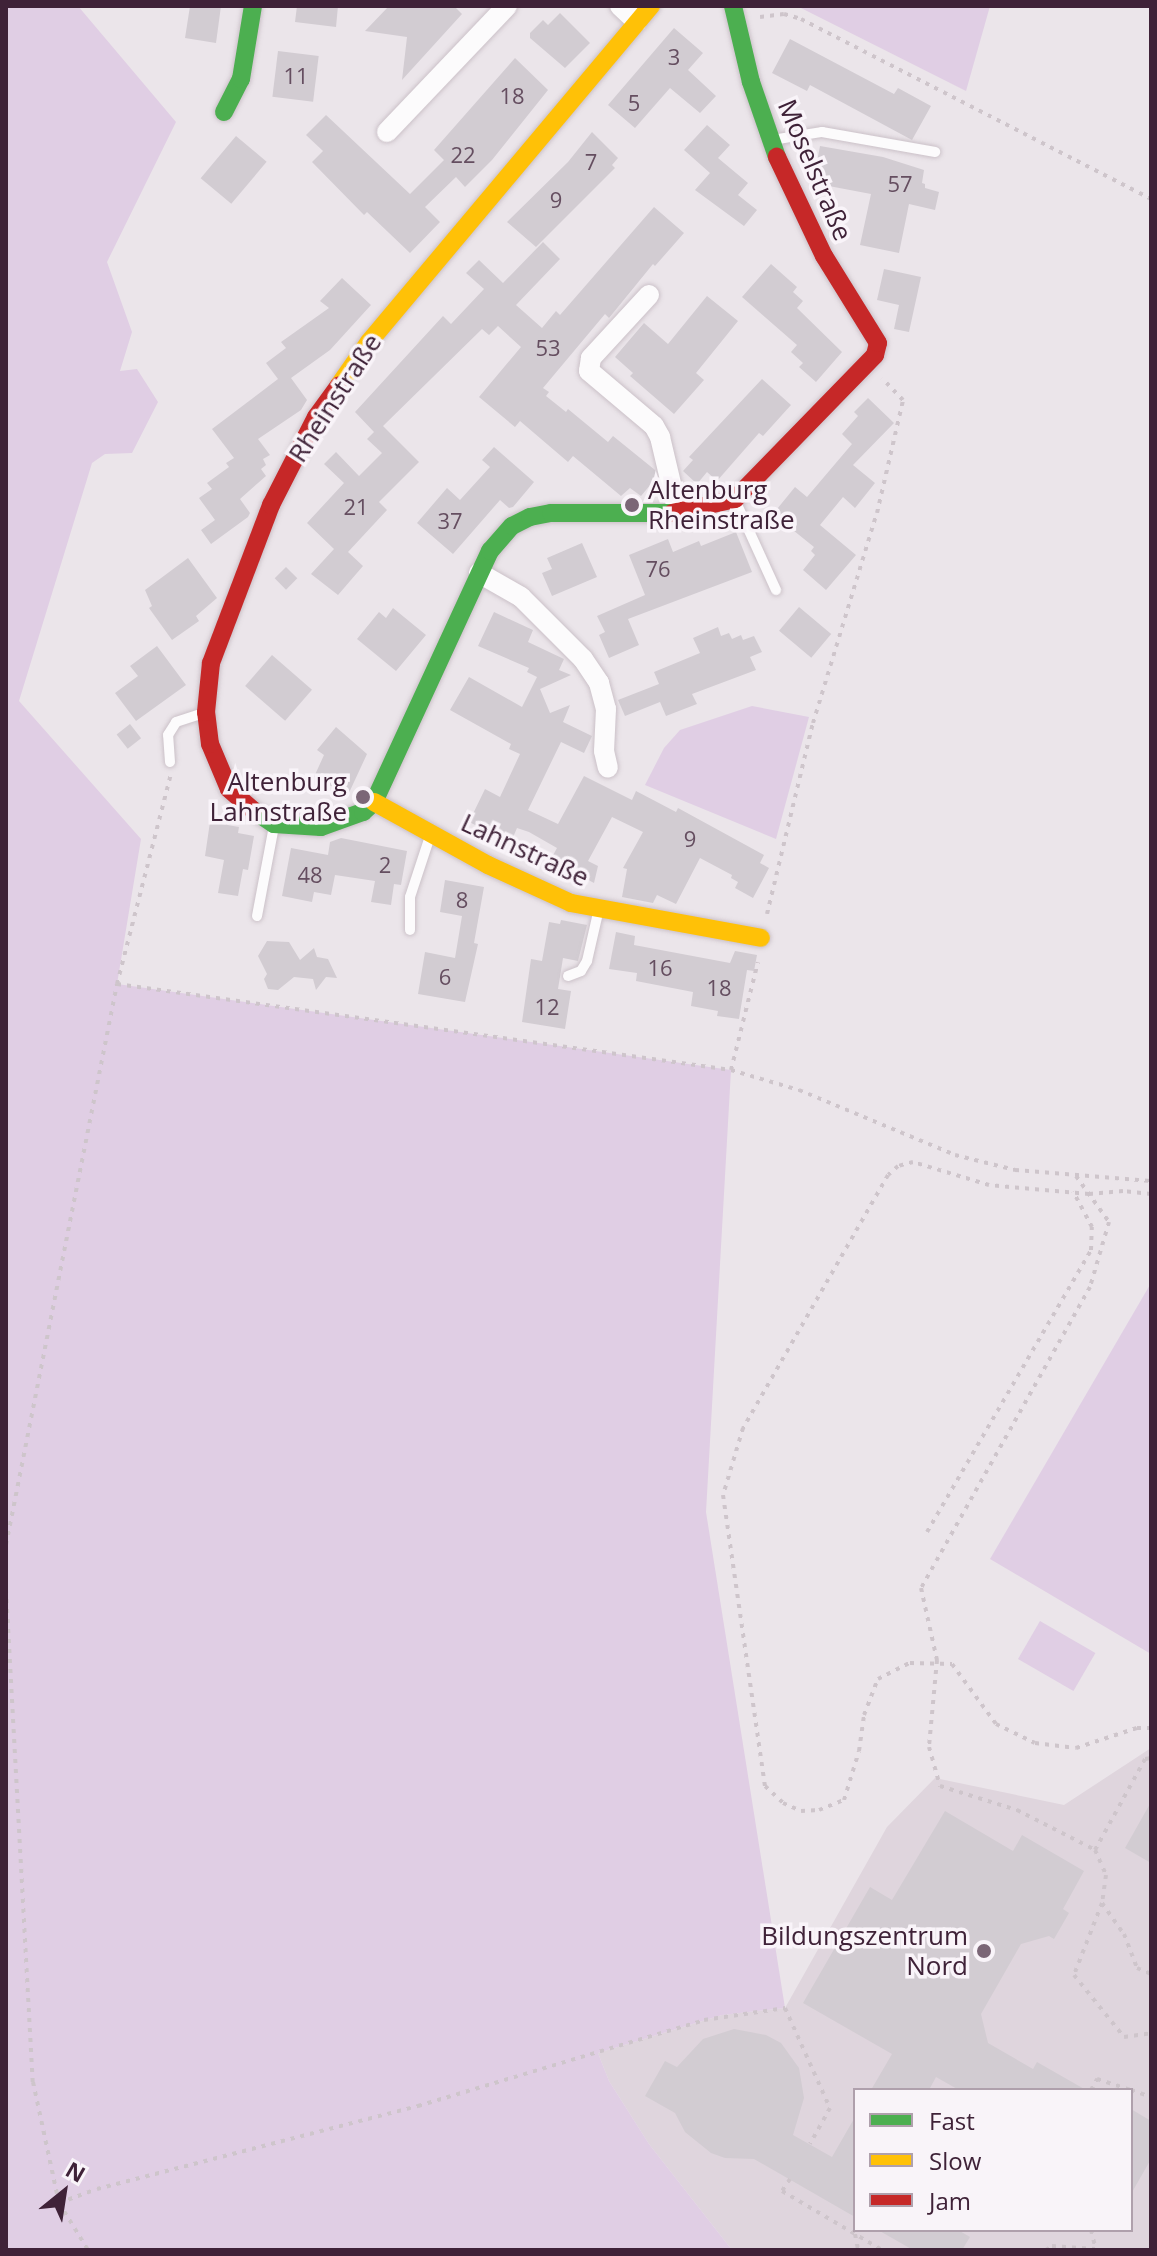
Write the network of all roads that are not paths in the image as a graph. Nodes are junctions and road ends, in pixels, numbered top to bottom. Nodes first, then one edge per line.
1 (253, 6) edge
2 (507, 6) edge
3 (620, 6) edge
4 (644, 14) edge
5 (736, 14) edge
6 (224, 112) dead end
7 (387, 132) dead end
8 (771, 141) junction
9 (935, 152) dead end
10 (649, 295) dead end
11 (735, 499) junction
12 (678, 513) junction
13 (479, 573) junction
14 (776, 590) dead end
15 (206, 712) junction
16 (170, 762) road end
17 (608, 768) dead end
18 (374, 802) junction
19 (274, 824) junction
20 (431, 834) junction
21 (599, 911) junction
22 (257, 916) dead end
23 (410, 930) dead end
24 (761, 938) road end
25 (568, 976) dead end

1 - 6 street
2 - 7 street
3 - 4 street, Rheinstraße
4 - 15 street, Rheinstraße
5 - 8 street, Moselstraße
8 - 9 lane
8 - 11 street, Moselstraße
10 - 12 street
11 - 12 street
11 - 14 lane
12 - 13 street
13 - 17 street
13 - 18 street
15 - 16 lane
15 - 19 street, Rheinstraße
18 - 19 street, Rheinstraße
18 - 20 street, Lahnstraße
19 - 22 lane
20 - 21 street, Lahnstraße
20 - 23 lane, Lahnstraße
21 - 24 street, Lahnstraße
21 - 25 lane, Lahnstraße

